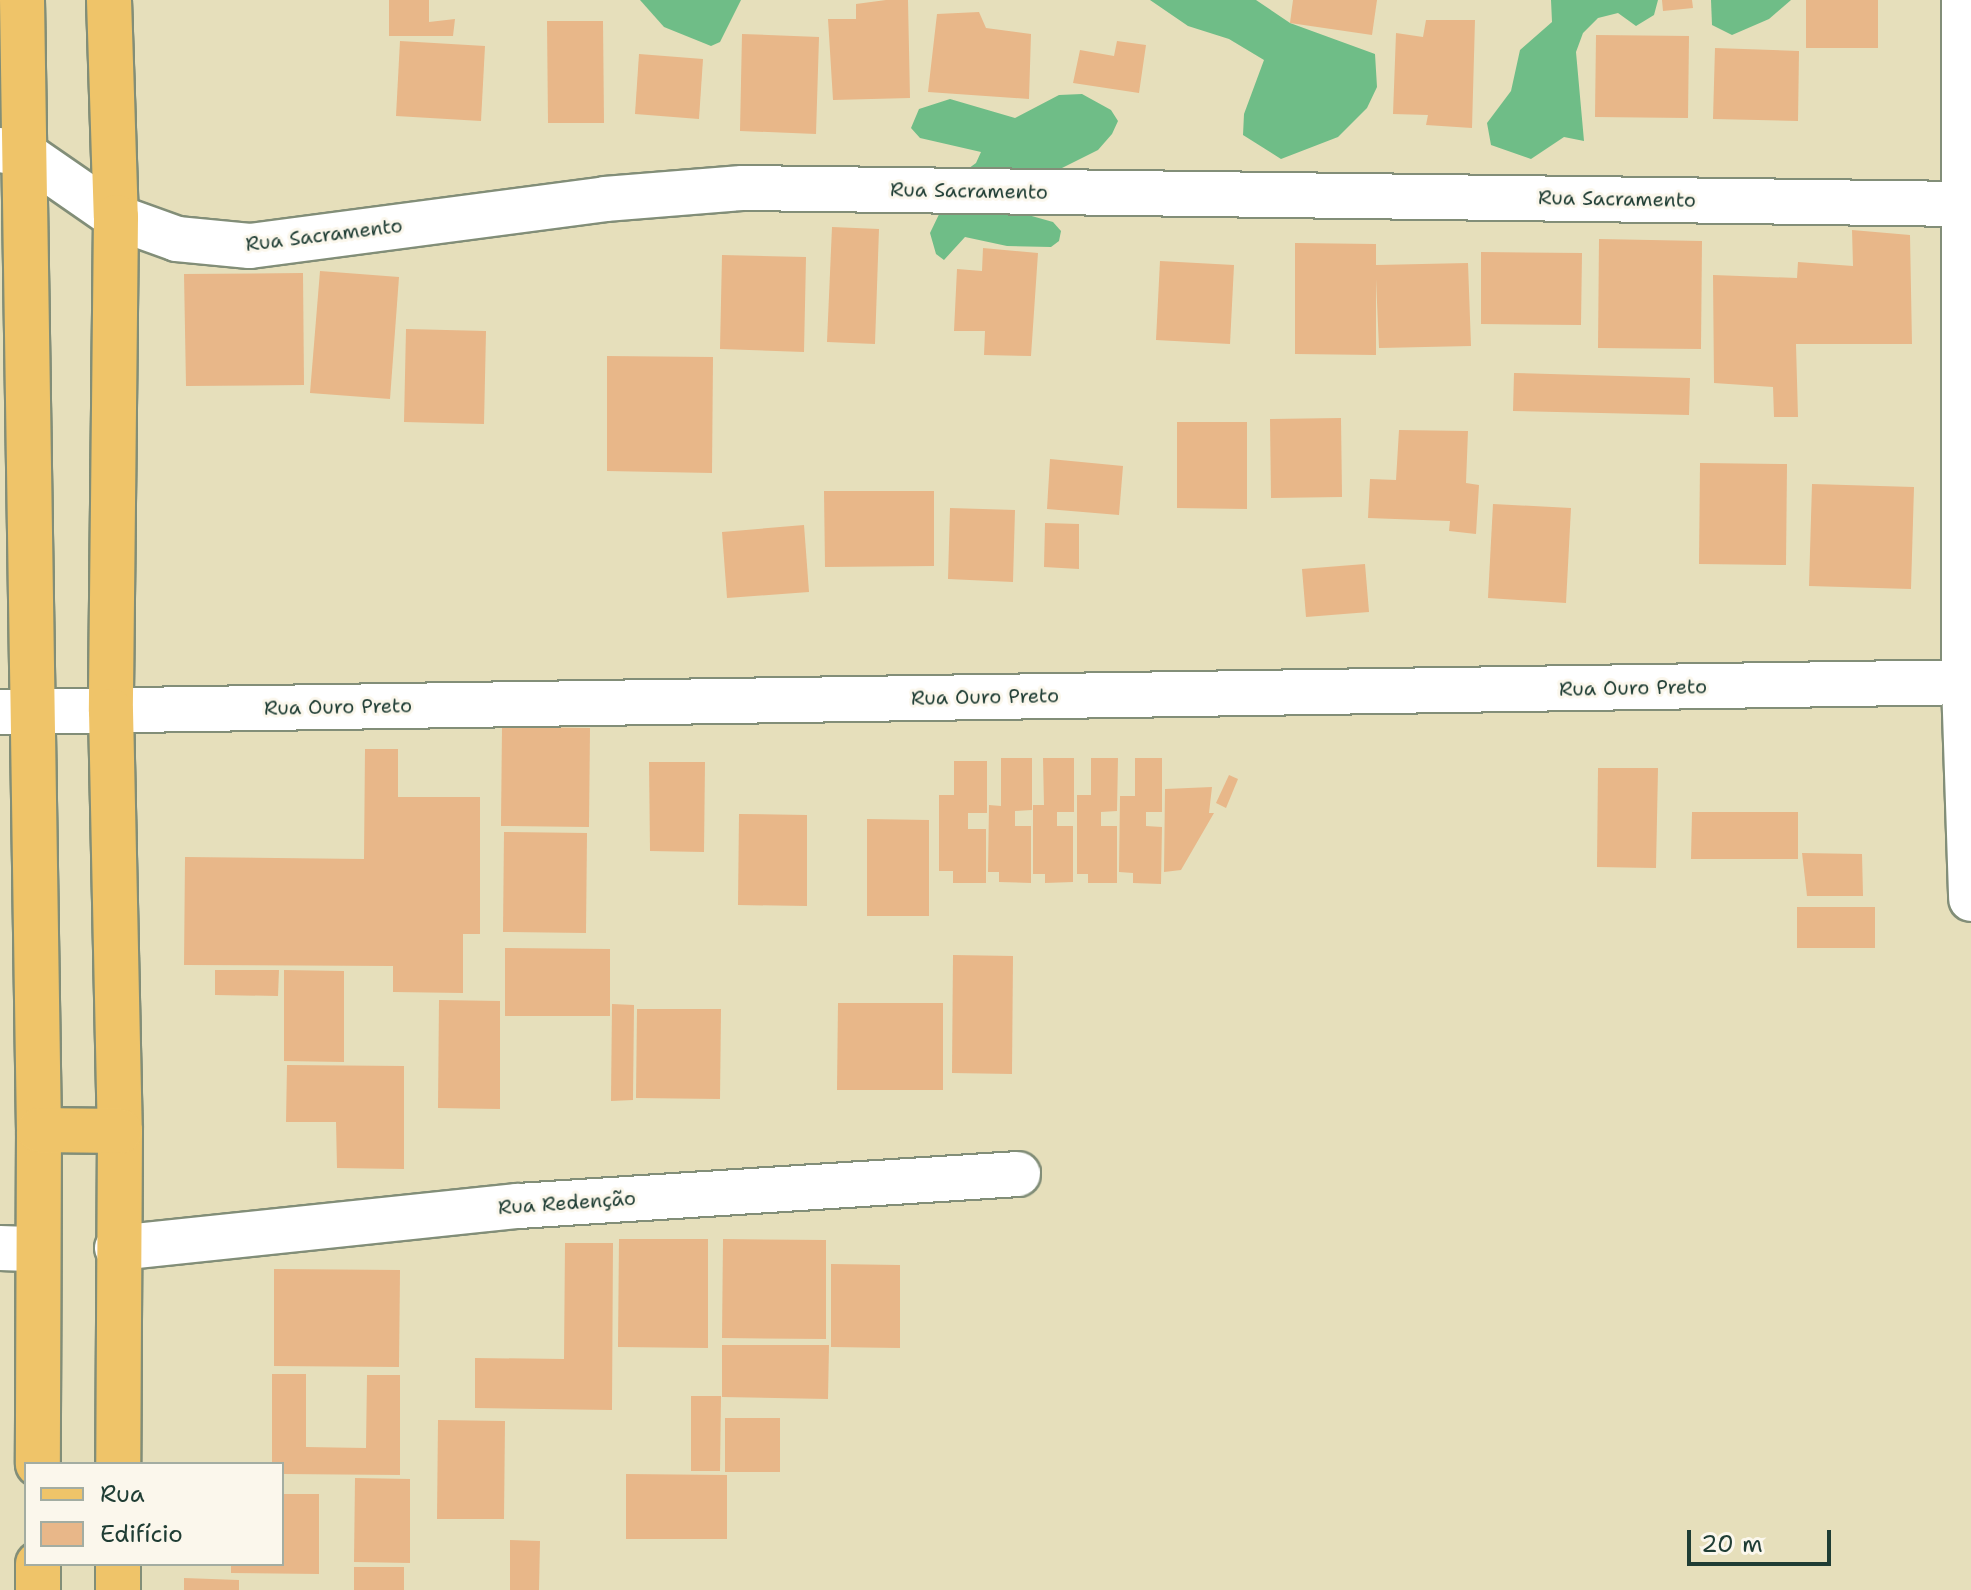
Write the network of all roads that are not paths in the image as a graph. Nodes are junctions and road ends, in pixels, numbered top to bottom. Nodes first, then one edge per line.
1 (22, 0) edge
2 (109, 0) edge
3 (1964, 0) edge
4 (12, 152) edge
5 (1966, 204) junction
6 (116, 217) junction
7 (1968, 302) edge
8 (1967, 682) edge
9 (111, 711) junction
10 (16, 712) edge
11 (1971, 899) edge
12 (39, 1130) junction
13 (120, 1131) junction
14 (1018, 1174) dead end
15 (117, 1248) junction
16 (19, 1249) edge
17 (38, 1462) edge
18 (118, 1462) edge
19 (38, 1566) edge
20 (118, 1566) edge
21 (38, 1590) edge
22 (118, 1590) edge

1 - 4 main road
2 - 6 main road
3 - 5 street
4 - 6 street, Rua Sacramento
4 - 10 main road
5 - 6 street, Rua Sacramento
5 - 7 street
6 - 9 main road
7 - 8 street
8 - 9 street, Rua Ouro Preto
8 - 11 street
9 - 10 street, Rua Ouro Preto
9 - 13 main road
10 - 12 main road
12 - 13 main road
12 - 16 main road
13 - 15 main road
14 - 15 street, Rua Redenção
15 - 18 main road
16 - 17 main road
19 - 21 main road
20 - 22 main road

